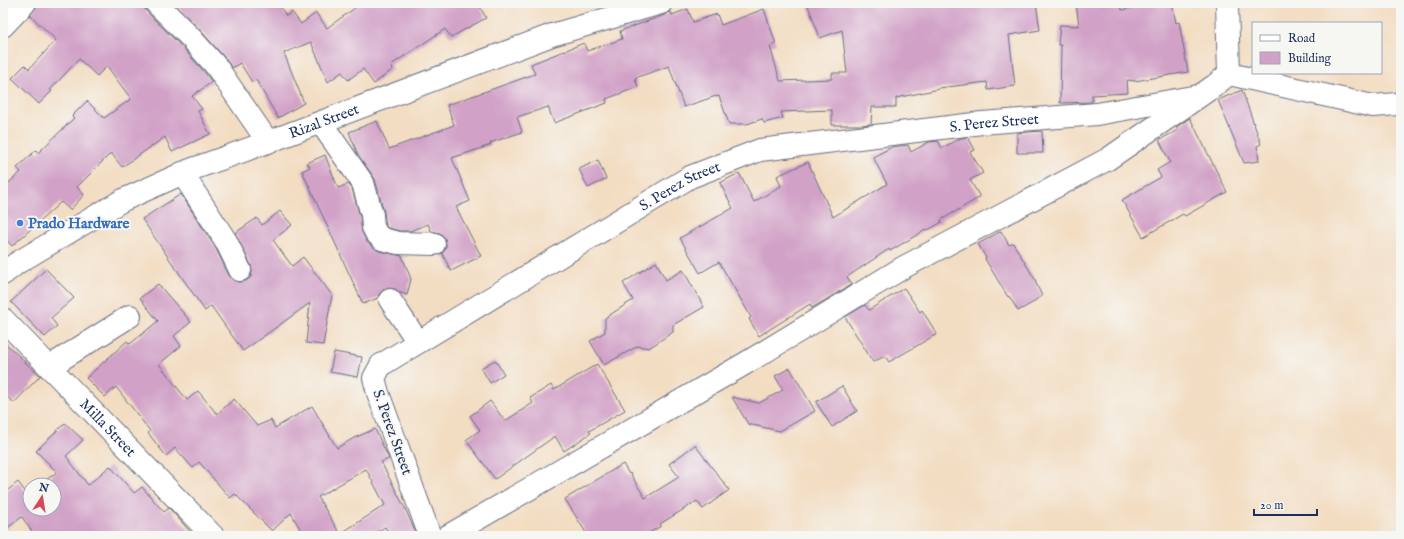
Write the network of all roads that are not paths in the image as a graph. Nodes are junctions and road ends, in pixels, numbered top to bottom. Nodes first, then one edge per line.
1 (26, 3) edge
2 (156, 3) edge
3 (661, 3) edge
4 (1227, 3) edge
5 (3, 26) edge
6 (1229, 74) junction
7 (1198, 96) junction
8 (1401, 103) edge
9 (321, 123) junction
10 (268, 142) junction
11 (182, 173) junction
12 (434, 244) dead end
13 (240, 270) dead end
14 (3, 274) edge
15 (390, 300) dead end
16 (130, 316) dead end
17 (3, 319) edge
18 (418, 342) junction
19 (49, 367) junction
20 (213, 536) edge
21 (430, 536) edge
22 (448, 536) edge

1 - 5 street
2 - 10 street
3 - 9 street, Rizal Street
4 - 6 street
6 - 7 street
6 - 8 street
7 - 18 street, S. Perez Street
7 - 22 street
9 - 10 street, Rizal Street
9 - 12 street
10 - 11 street, Rizal Street
11 - 13 street
11 - 14 street, Rizal Street
15 - 18 street
16 - 19 street
17 - 19 street, Milla Street
18 - 21 street, S. Perez Street
19 - 20 street, Milla Street

